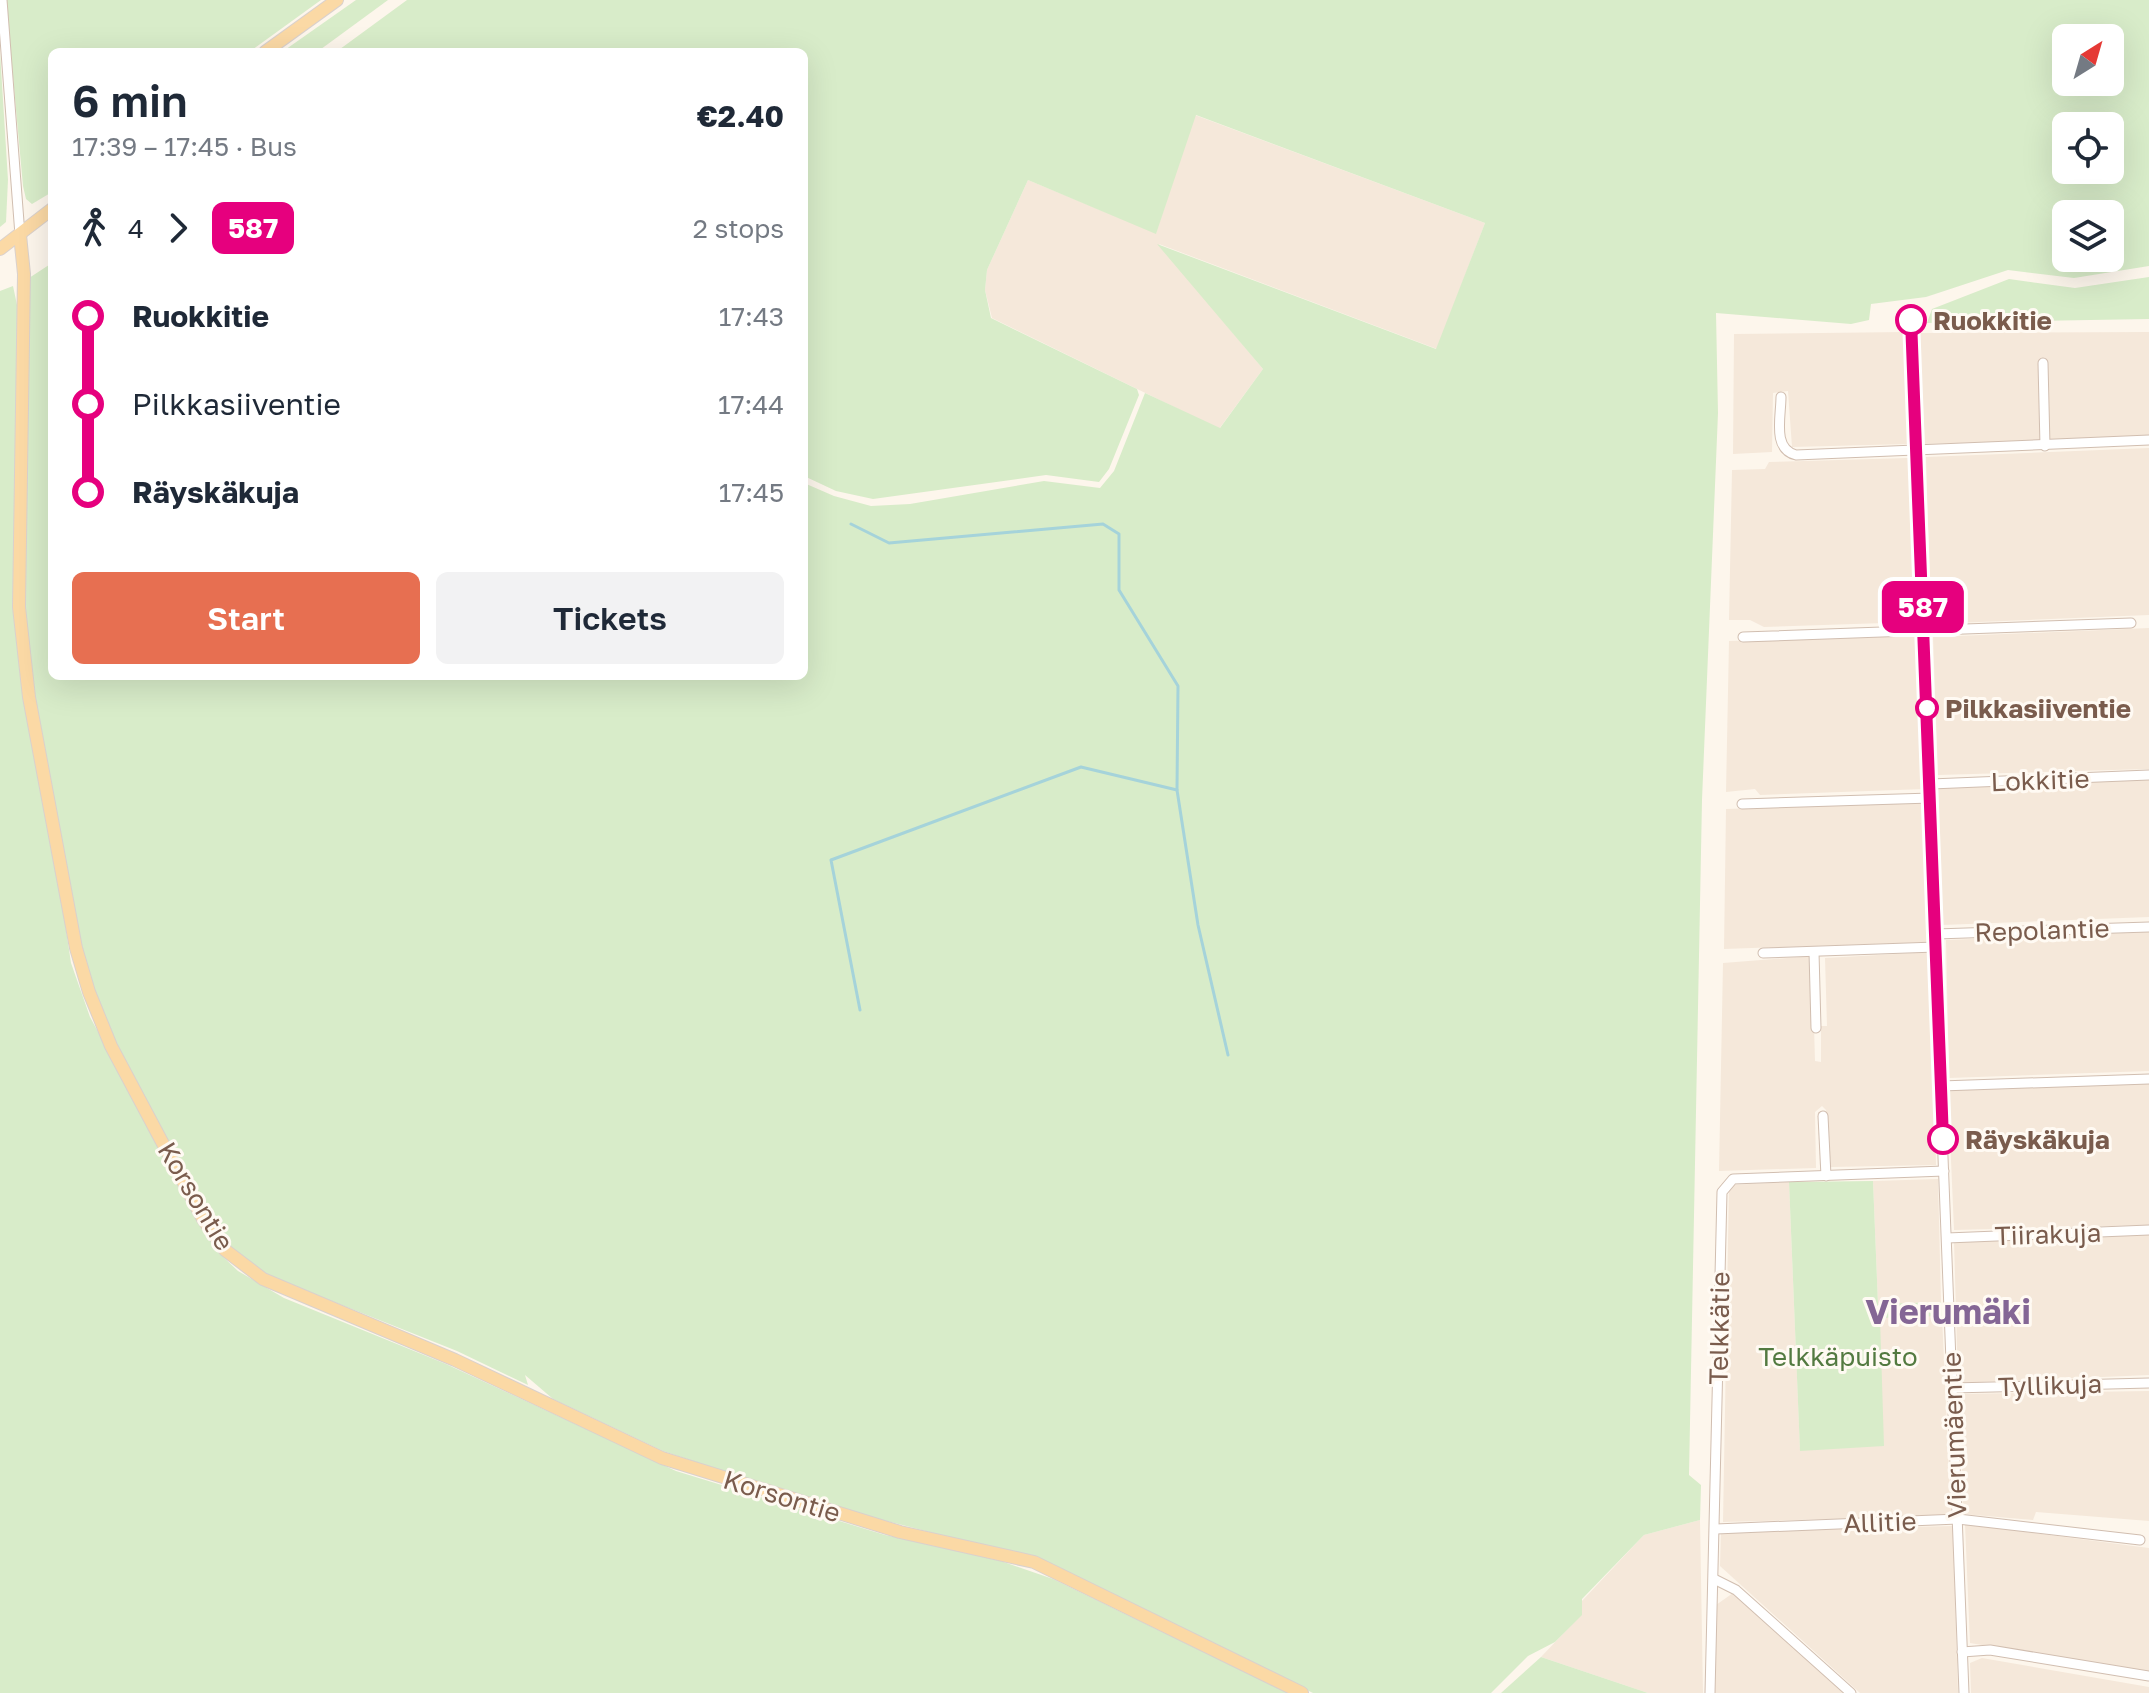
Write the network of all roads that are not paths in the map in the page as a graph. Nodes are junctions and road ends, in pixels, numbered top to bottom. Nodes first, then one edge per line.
1 (2, 0) edge
2 (337, 0) edge
3 (271, 48) edge
4 (48, 212) edge
5 (20, 235) junction
6 (0, 249) edge
7 (1910, 315) dead end
8 (2043, 363) dead end
9 (1781, 397) dead end
10 (2149, 440) edge
11 (2045, 446) junction
12 (1917, 452) junction
13 (2131, 623) dead end
14 (1924, 632) junction
15 (1743, 637) dead end
16 (2149, 775) edge
17 (1931, 784) junction
18 (1931, 798) junction
19 (1742, 804) dead end
20 (2149, 927) edge
21 (1936, 934) junction
22 (1936, 947) junction
23 (1814, 952) junction
24 (1763, 953) dead end
25 (1816, 1028) dead end
26 (2149, 1079) edge
27 (1941, 1086) junction
28 (1823, 1116) dead end
29 (1944, 1171) junction
30 (1826, 1176) junction
31 (2149, 1230) edge
32 (1947, 1238) junction
33 (2149, 1383) edge
34 (1952, 1388) junction
35 (1958, 1519) junction
36 (1716, 1529) junction
37 (2140, 1540) dead end
38 (1714, 1579) junction
39 (1962, 1652) junction
40 (2149, 1676) edge
41 (1302, 1693) edge
42 (1710, 1693) edge
43 (1851, 1693) edge
44 (1964, 1693) edge

1 - 5 street, Korsontie
2 - 3 main road
4 - 5 main road
5 - 6 main road
5 - 41 main road, Korsontie
7 - 12 street, Vierumäentie
8 - 11 street
9 - 12 street
10 - 11 street
11 - 12 street
12 - 14 street, Vierumäentie
13 - 14 street
14 - 15 street
14 - 17 street, Vierumäentie
16 - 17 street, Lokkitie
17 - 18 street, Vierumäentie
18 - 19 street
18 - 21 street, Vierumäentie
20 - 21 street, Repolantie
21 - 22 street, Vierumäentie
22 - 23 street, Repolantie
22 - 27 street, Vierumäentie
23 - 24 street, Repolantie
23 - 25 street
26 - 27 street
27 - 29 street, Vierumäentie
28 - 30 street
29 - 30 street, Telkkätie
29 - 32 street, Vierumäentie
30 - 36 street, Telkkätie
31 - 32 street, Tiirakuja
32 - 34 street, Vierumäentie
33 - 34 street, Tyllikuja
34 - 35 street, Vierumäentie
35 - 36 street, Allitie
35 - 37 street, Allitie
35 - 39 street, Vierumäentie
36 - 38 street, Telkkätie
38 - 42 street, Telkkätie
38 - 43 street
39 - 40 street
39 - 44 street, Vierumäentie

